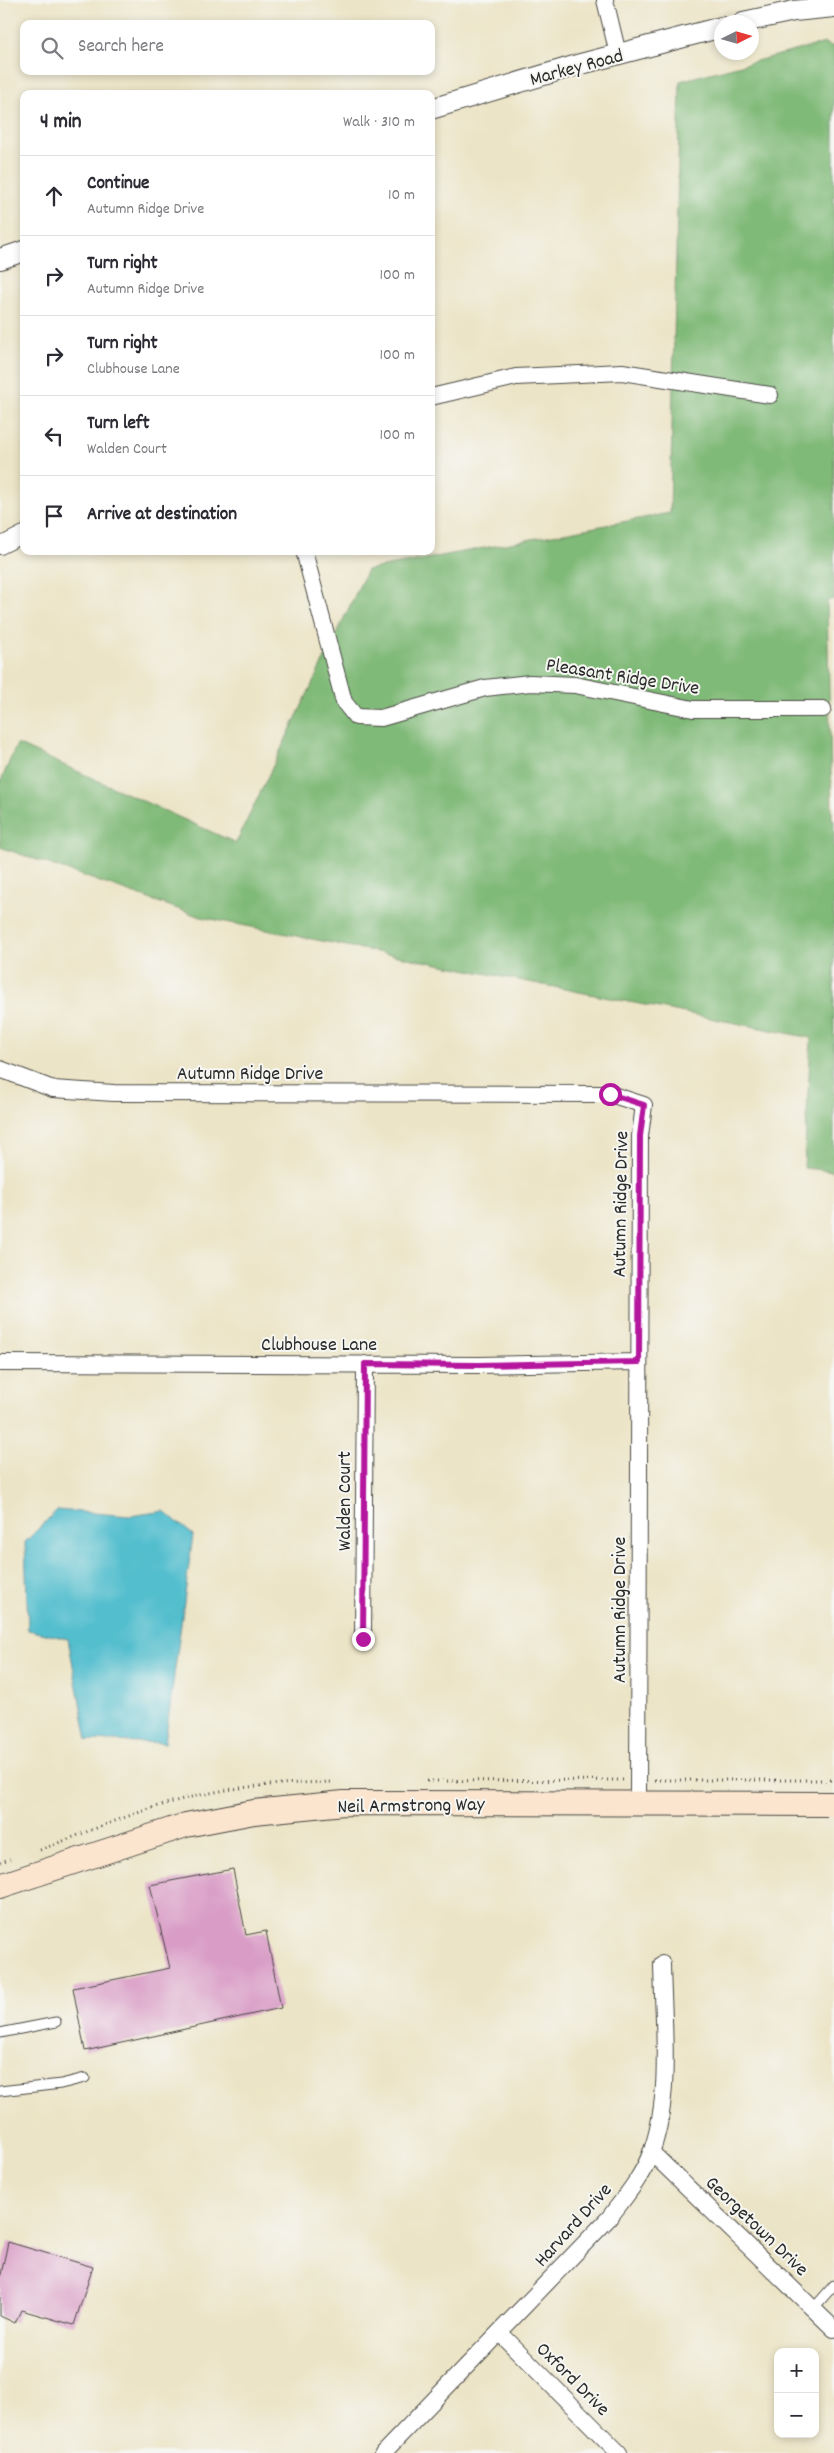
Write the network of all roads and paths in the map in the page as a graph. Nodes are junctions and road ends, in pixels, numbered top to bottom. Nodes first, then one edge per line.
1 (605, 0) edge
2 (834, 7) edge
3 (759, 19) edge
4 (714, 29) edge
5 (618, 54) junction
6 (435, 108) edge
7 (20, 252) edge
8 (0, 259) edge
9 (770, 395) dead end
10 (435, 396) edge
11 (20, 536) edge
12 (0, 546) edge
13 (305, 555) edge
14 (823, 708) dead end
15 (0, 1070) edge
16 (639, 1362) junction
17 (0, 1363) edge
18 (365, 1364) junction
19 (363, 1639) dead end
20 (638, 1804) junction
21 (834, 1804) edge
22 (0, 1886) edge
23 (662, 1964) dead end
24 (56, 2022) dead end
25 (0, 2033) edge
26 (85, 2078) dead end
27 (0, 2091) edge
28 (651, 2152) junction
29 (834, 2285) edge
30 (813, 2309) junction
31 (834, 2329) edge
32 (500, 2333) junction
33 (382, 2453) edge
34 (619, 2453) edge

1 - 5 street
2 - 3 street
4 - 5 street, Markey Road
5 - 6 street, Markey Road
7 - 8 street
9 - 10 street
11 - 12 street
13 - 14 street, Pleasant Ridge Drive
15 - 16 street, Autumn Ridge Drive
16 - 18 street, Clubhouse Lane
16 - 20 street, Autumn Ridge Drive
17 - 18 street, Clubhouse Lane
18 - 19 street, Walden Court
20 - 21 main road, Neil Armstrong Way
20 - 22 main road, Neil Armstrong Way
23 - 28 street, Harvard Drive
24 - 25 lane
26 - 27 lane
28 - 30 street, Georgetown Drive
28 - 32 street, Harvard Drive
29 - 30 lane
30 - 31 street, Georgetown Drive
32 - 33 street, Harvard Drive
32 - 34 street, Oxford Drive

